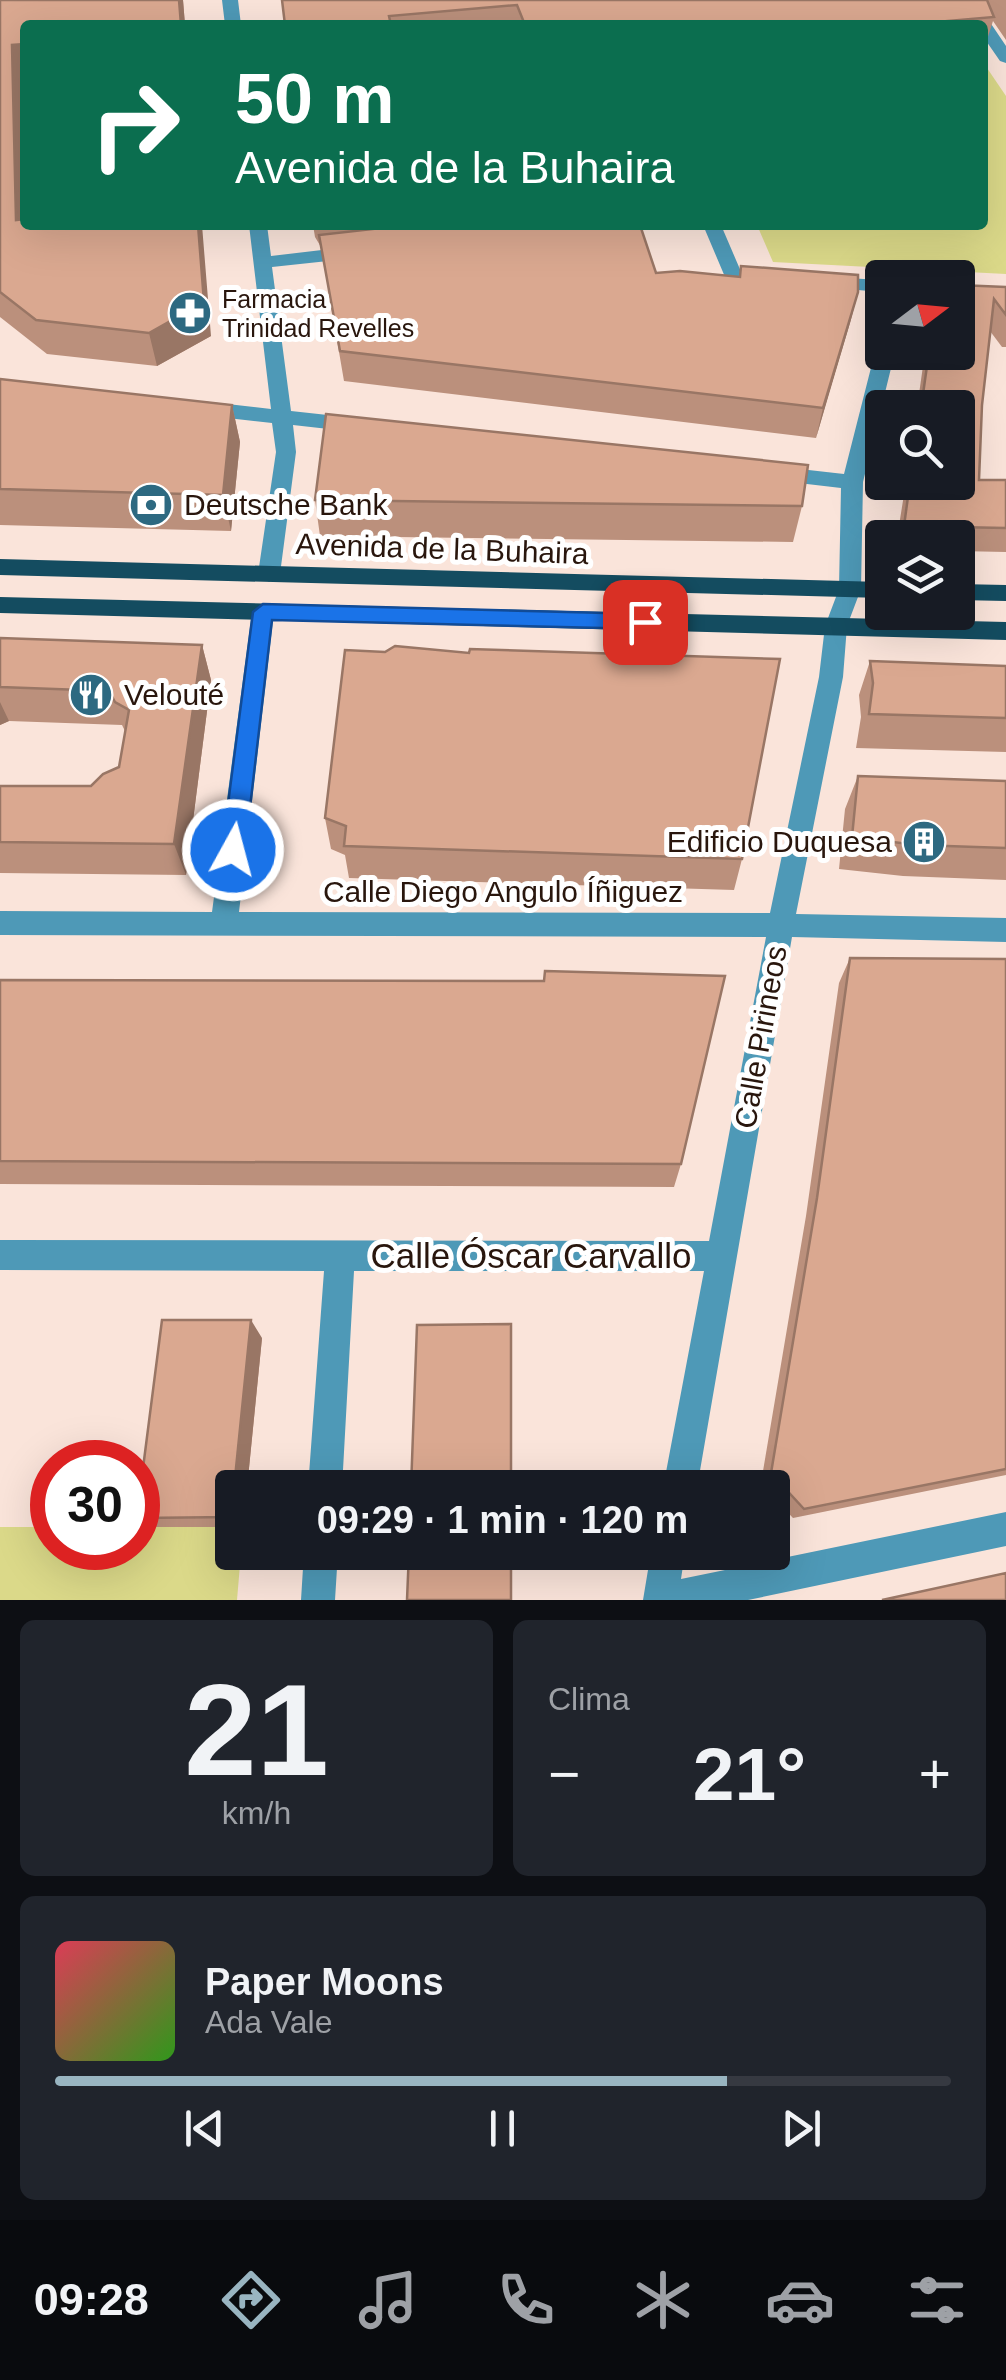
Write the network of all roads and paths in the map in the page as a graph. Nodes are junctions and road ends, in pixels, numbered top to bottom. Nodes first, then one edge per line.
1 (988, 32) edge
2 (1006, 58) edge
3 (259, 230) edge
4 (714, 230) edge
5 (367, 250) edge
6 (263, 262) junction
7 (865, 285) edge
8 (881, 370) edge
9 (184, 406) edge
10 (282, 417) junction
11 (380, 428) edge
12 (754, 471) edge
13 (852, 482) junction
14 (0, 567) edge
15 (269, 574) junction
16 (850, 590) junction
17 (865, 590) edge
18 (975, 592) edge
19 (1006, 593) edge
20 (0, 605) edge
21 (263, 612) junction
22 (836, 626) junction
23 (1006, 631) edge
24 (0, 922) edge
25 (224, 925) junction
26 (781, 925) junction
27 (1006, 930) edge
28 (0, 1255) edge
29 (340, 1256) junction
30 (722, 1256) junction
31 (327, 1470) edge
32 (683, 1470) edge
33 (1006, 1529) edge
34 (320, 1570) edge
35 (666, 1570) edge
36 (318, 1600) edge
37 (662, 1600) edge

1 - 2 street
3 - 6 street
4 - 7 street
5 - 6 street
6 - 10 street
8 - 13 street
9 - 10 street
10 - 11 street
10 - 15 street
12 - 13 street
13 - 16 street
14 - 15 main road, Avenida de la Buhaira
15 - 16 main road, Avenida de la Buhaira
16 - 17 main road, Avenida de la Buhaira
16 - 22 street, Calle Pirineos
18 - 19 main road
20 - 21 main road
21 - 22 main road
21 - 25 street
22 - 23 main road
22 - 26 street, Calle Pirineos
24 - 25 street, Calle Diego Angulo Íñiguez
25 - 26 street, Calle Diego Angulo Íñiguez
26 - 27 street, Calle Diego Angulo Íñiguez
26 - 30 street, Calle Pirineos
28 - 29 street, Calle Óscar Carvallo
29 - 30 street, Calle Óscar Carvallo
29 - 31 street, Calle Óscar Carvallo
30 - 32 street, Calle Pirineos
33 - 37 street
34 - 36 street
35 - 37 street

